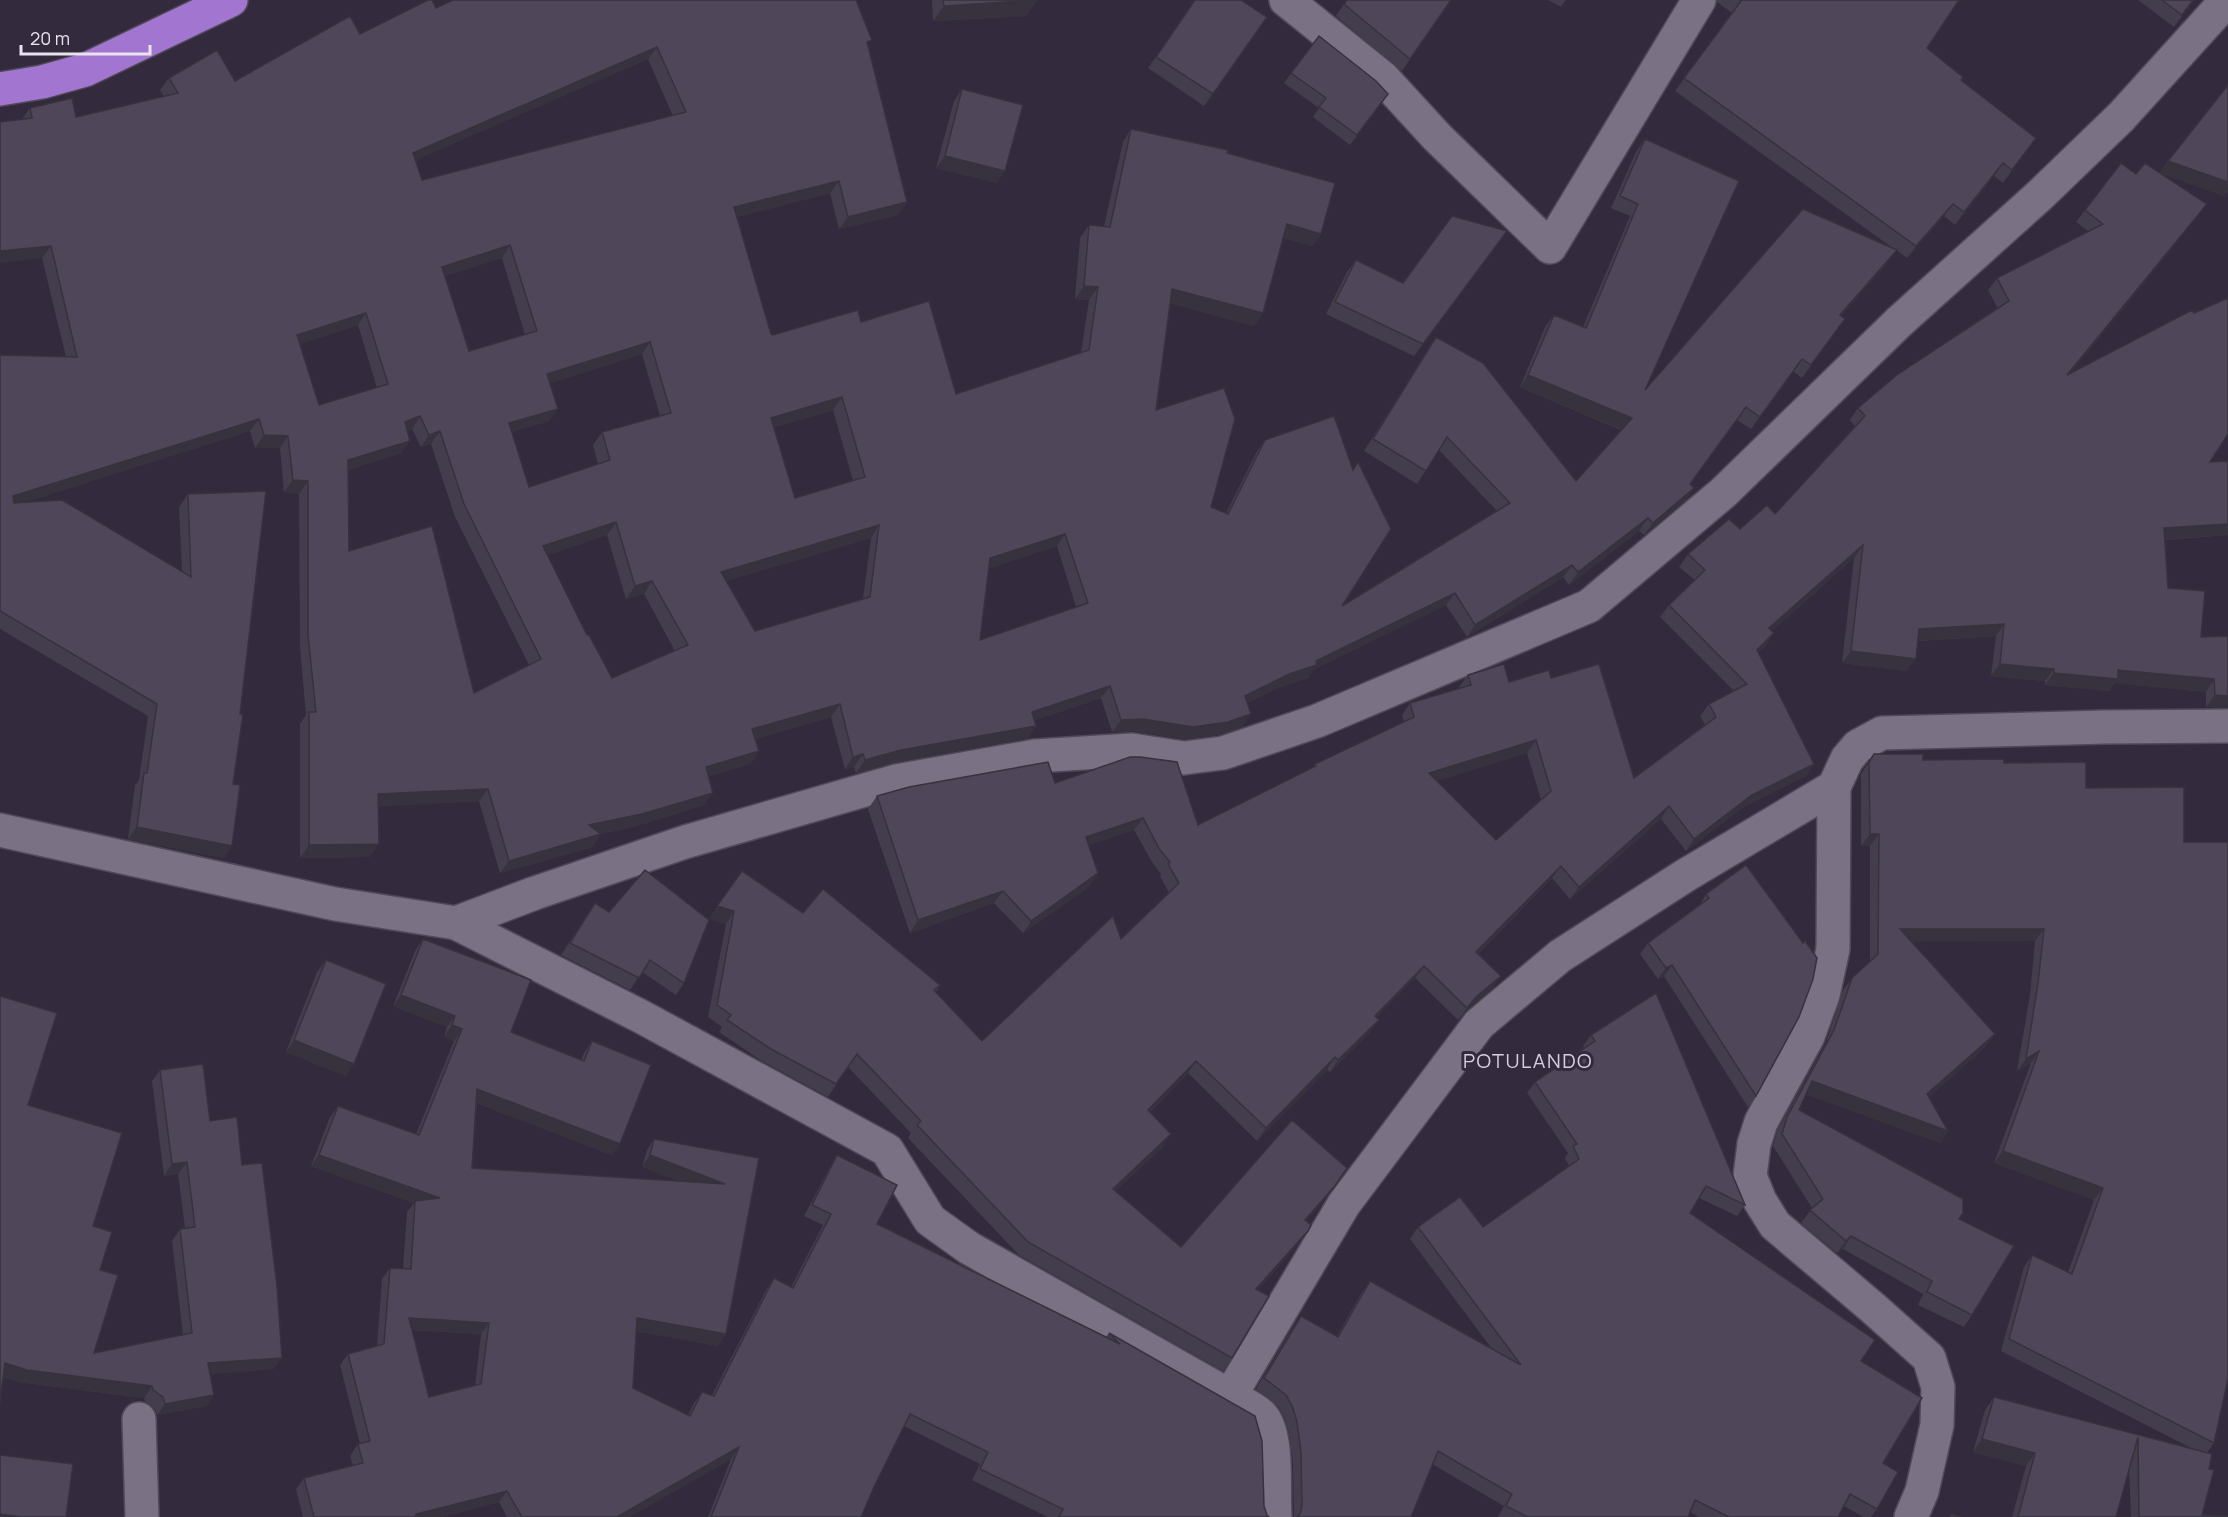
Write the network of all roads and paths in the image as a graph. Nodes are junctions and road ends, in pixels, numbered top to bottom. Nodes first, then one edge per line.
1 (231, 0) edge
2 (1286, 0) edge
3 (1699, 0) edge
4 (2228, 0) edge
5 (0, 89) edge
6 (2228, 726) edge
7 (1833, 787) junction
8 (0, 830) edge
9 (456, 923) junction
10 (1230, 1396) junction
11 (139, 1419) dead end
12 (142, 1517) edge
13 (1275, 1517) edge
14 (1911, 1517) edge

1 - 5 highway
2 - 3 street
4 - 9 street
6 - 7 street
7 - 10 street
7 - 14 street
8 - 9 street
9 - 10 street
10 - 13 street
11 - 12 street

